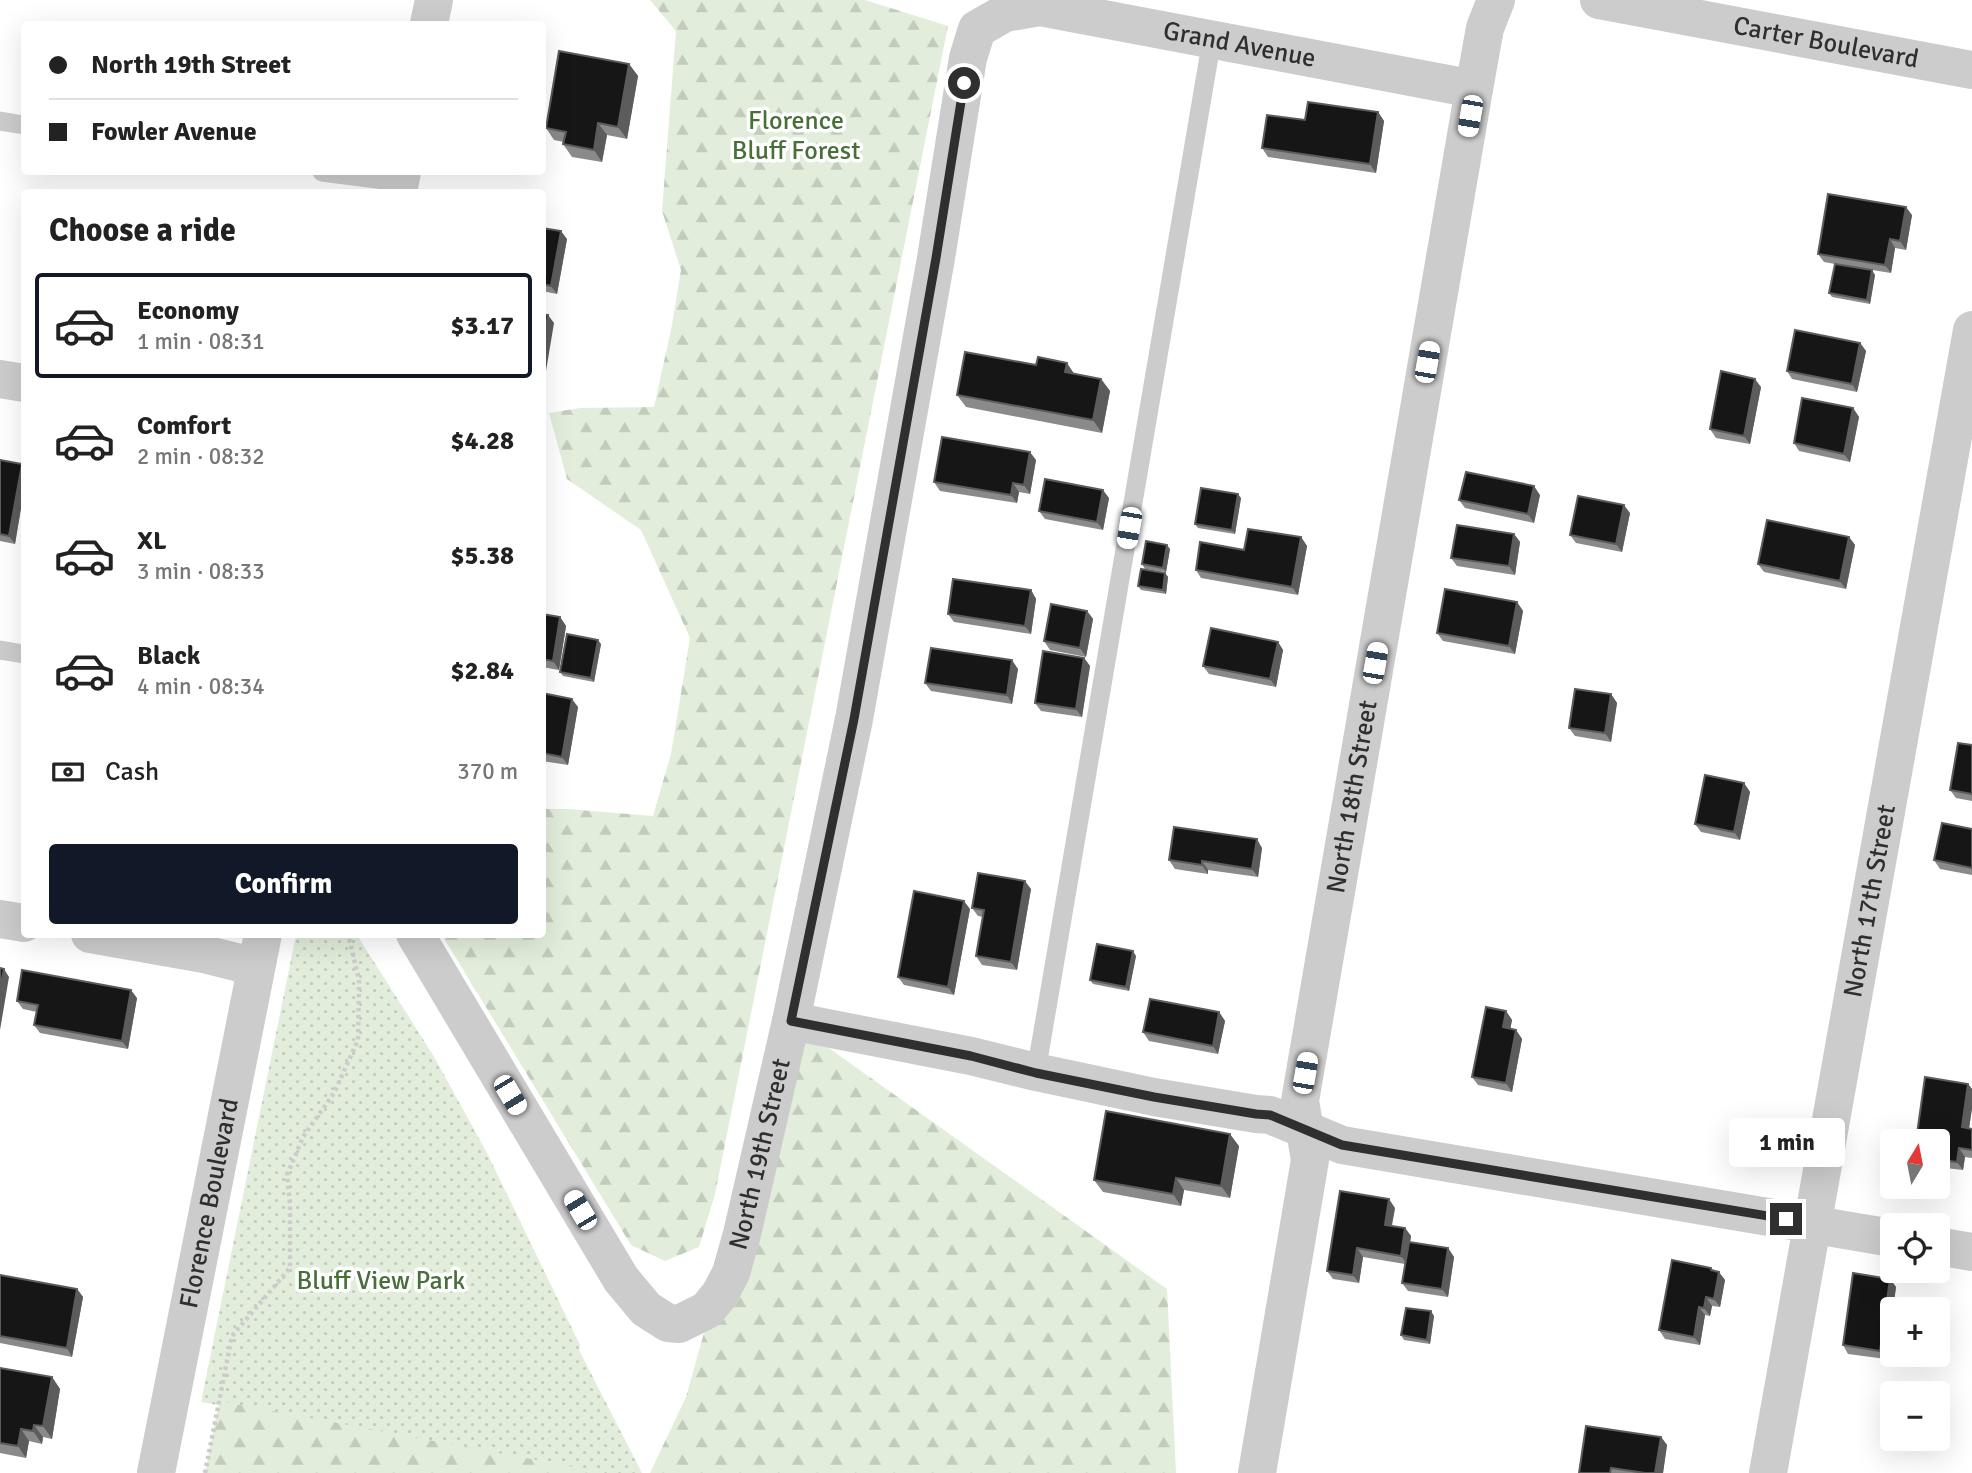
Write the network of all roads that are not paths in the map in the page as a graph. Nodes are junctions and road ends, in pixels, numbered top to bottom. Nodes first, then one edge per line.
1 (434, 0) edge
2 (1496, 0) edge
3 (1599, 0) edge
4 (1005, 13) joint
5 (430, 21) edge
6 (1212, 39) junction
7 (1972, 71) edge
8 (1474, 89) junction
9 (0, 121) edge
10 (21, 124) edge
11 (345, 175) edge
12 (400, 182) edge
13 (1972, 330) edge
14 (0, 379) edge
15 (21, 382) edge
16 (0, 650) edge
17 (21, 654) edge
18 (0, 919) edge
19 (21, 922) edge
20 (113, 938) edge
21 (417, 938) edge
22 (260, 951) edge
23 (791, 1021) junction
24 (1036, 1073) junction
25 (1304, 1129) junction
26 (1813, 1224) junction
27 (1880, 1236) edge
28 (1950, 1248) edge
29 (1972, 1252) edge
30 (156, 1473) edge
31 (1258, 1473) edge
32 (1768, 1473) edge

1 - 5 street
2 - 8 street, North 18th Street
3 - 7 street, Carter Boulevard
4 - 6 street, Grand Avenue
4 - 23 street, North 19th Street
6 - 8 street, Grand Avenue
6 - 24 lane
8 - 25 street, North 18th Street
9 - 10 lane
11 - 12 lane
13 - 26 street, North 17th Street
14 - 15 street
16 - 17 lane
18 - 19 street
20 - 22 street
21 - 23 street, North 19th Street
22 - 30 street, Florence Boulevard
23 - 24 street
24 - 25 street
25 - 26 street
25 - 31 street, North 18th Street
26 - 27 street
26 - 32 street, North 17th Street
28 - 29 street

